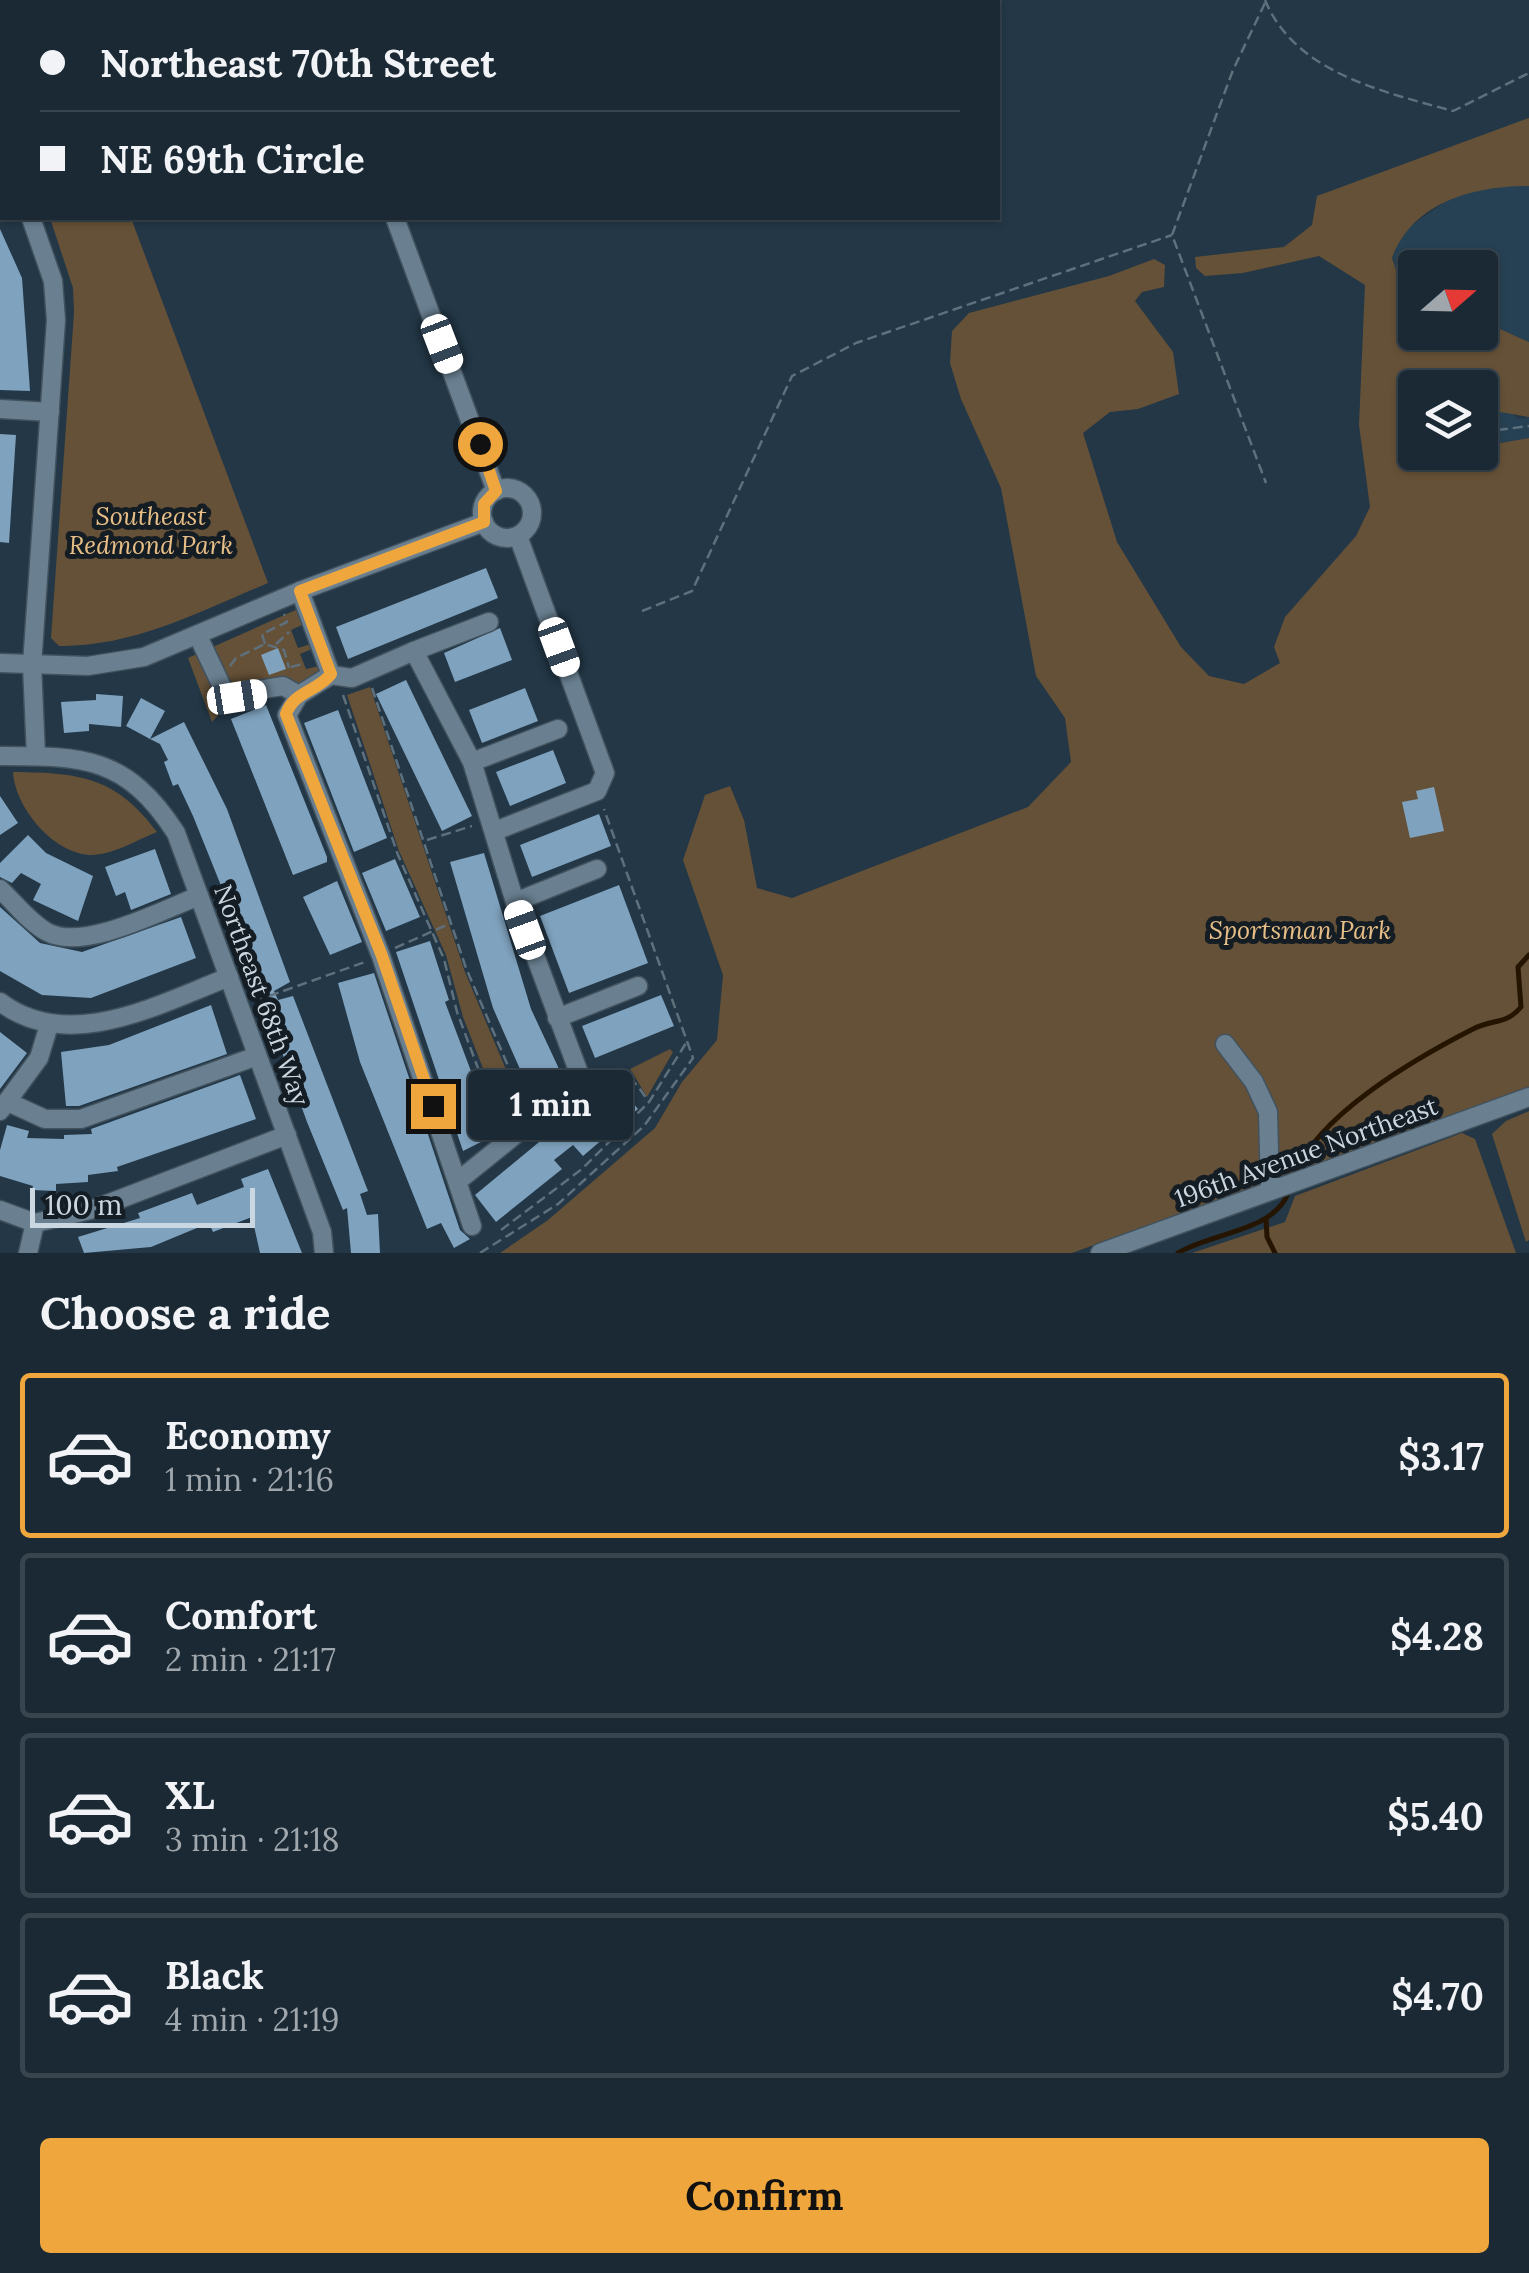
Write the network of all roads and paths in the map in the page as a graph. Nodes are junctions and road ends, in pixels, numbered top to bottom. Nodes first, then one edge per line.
1 (1265, 1) edge
2 (1529, 73) edge
3 (32, 220) edge
4 (395, 220) edge
5 (1172, 235) junction
6 (0, 409) edge
7 (50, 412) junction
8 (1529, 426) edge
9 (1498, 430) edge
10 (1266, 483) dead end
11 (496, 491) junction
12 (484, 522) junction
13 (518, 536) junction
14 (300, 591) junction
15 (642, 611) dead end
16 (284, 612) dead end
17 (489, 622) dead end
18 (289, 632) dead end
19 (198, 636) junction
20 (265, 644) junction
21 (275, 645) junction
22 (414, 651) junction
23 (0, 663) edge
24 (32, 664) junction
25 (302, 664) dead end
26 (290, 667) junction
27 (367, 673) junction
28 (331, 674) junction
29 (274, 687) junction
30 (344, 694) dead end
31 (299, 695) junction
32 (232, 696) junction
33 (558, 729) dead end
34 (0, 756) edge
35 (36, 756) junction
36 (472, 762) junction
37 (599, 796) junction
38 (493, 825) junction
39 (426, 840) junction
40 (597, 869) dead end
41 (0, 889) edge
42 (199, 896) junction
43 (515, 902) junction
44 (452, 922) junction
45 (430, 932) junction
46 (382, 956) junction
47 (229, 977) junction
48 (638, 986) dead end
49 (0, 1002) edge
50 (253, 1002) dead end
51 (557, 1018) junction
52 (48, 1025) junction
53 (689, 1039) junction
54 (1225, 1044) dead end
55 (256, 1056) junction
56 (601, 1072) dead end
57 (1529, 1097) edge
58 (648, 1102) junction
59 (4, 1107) edge
60 (540, 1116) junction
61 (286, 1135) junction
62 (506, 1143) junction
63 (458, 1180) junction
64 (1274, 1189) junction
65 (0, 1210) edge
66 (35, 1223) junction
67 (472, 1226) dead end
68 (501, 1230) dead end
69 (28, 1253) edge
70 (324, 1253) edge
71 (480, 1253) edge
72 (1100, 1253) edge

1 - 2 path
1 - 5 path
3 - 7 street
4 - 11 street
5 - 10 path
5 - 15 path
6 - 7 street
7 - 24 street
8 - 9 path
11 - 12 street
11 - 13 street
12 - 13 street
12 - 14 street
13 - 37 street
14 - 19 street
14 - 28 street
16 - 20 path
17 - 22 street
18 - 21 path
19 - 24 street
19 - 32 street
20 - 21 path
20 - 32 path
21 - 26 path
22 - 27 street
22 - 36 street
23 - 24 street
24 - 35 street
25 - 26 path
26 - 29 path
27 - 28 street
27 - 39 path
28 - 31 street
29 - 31 street
29 - 32 street
30 - 45 path
31 - 46 street
33 - 36 street
34 - 35 street
35 - 42 street, Northeast 68th Way
36 - 38 street
37 - 38 street
37 - 53 path
38 - 39 path
38 - 43 street
39 - 44 path
40 - 43 street
41 - 42 street
42 - 47 street, Northeast 68th Way
43 - 51 street
44 - 45 path
44 - 60 path
45 - 46 path
45 - 62 path
46 - 50 path
46 - 63 street
47 - 52 street
47 - 55 street, Northeast 68th Way
48 - 51 street
49 - 52 street
51 - 60 street
52 - 59 street
53 - 58 path
53 - 71 path
54 - 64 street
55 - 59 street
55 - 61 street, Northeast 68th Way
56 - 58 path
57 - 64 street, 196th Avenue Northeast
58 - 68 path
60 - 62 street
61 - 66 street
61 - 70 street, Northeast 68th Way
62 - 63 street
63 - 67 street
64 - 72 street, 196th Avenue Northeast
65 - 66 street
66 - 69 street

